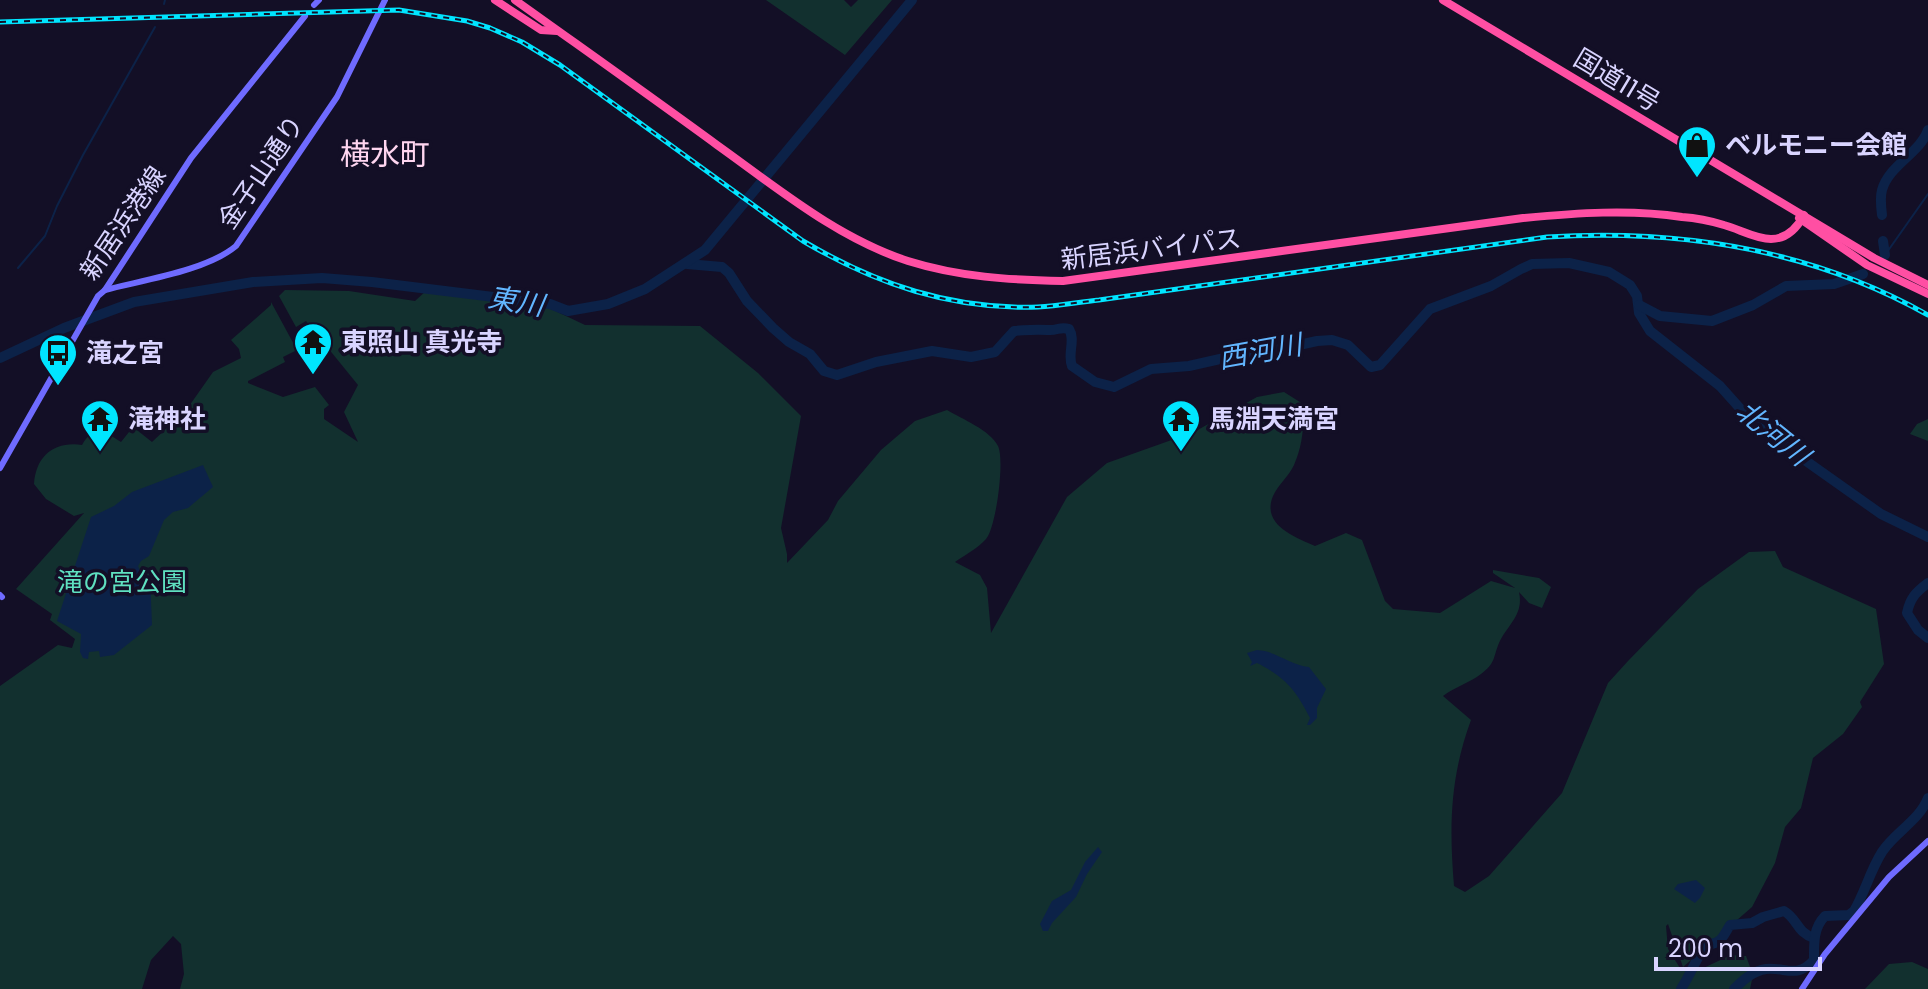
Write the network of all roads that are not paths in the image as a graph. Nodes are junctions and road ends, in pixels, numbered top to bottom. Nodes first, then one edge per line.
1 (385, 0) edge
2 (495, 0) edge
3 (515, 0) edge
4 (1443, 0) edge
5 (305, 16) dead end
6 (558, 31) junction
7 (1803, 218) junction
8 (1928, 285) edge
9 (105, 290) junction
10 (1928, 294) edge
11 (0, 468) edge
12 (1928, 841) edge
13 (1802, 989) edge

1 - 9 main road, 金子山通り
2 - 6 highway, 新居浜バイパス
3 - 6 highway, 新居浜バイパス
4 - 7 highway, 国道11号
5 - 9 main road, 新居浜港線
6 - 7 highway, 新居浜バイパス
7 - 8 highway, 国道11号
7 - 10 highway, 国道11号
9 - 11 main road, 新居浜港線
12 - 13 main road

